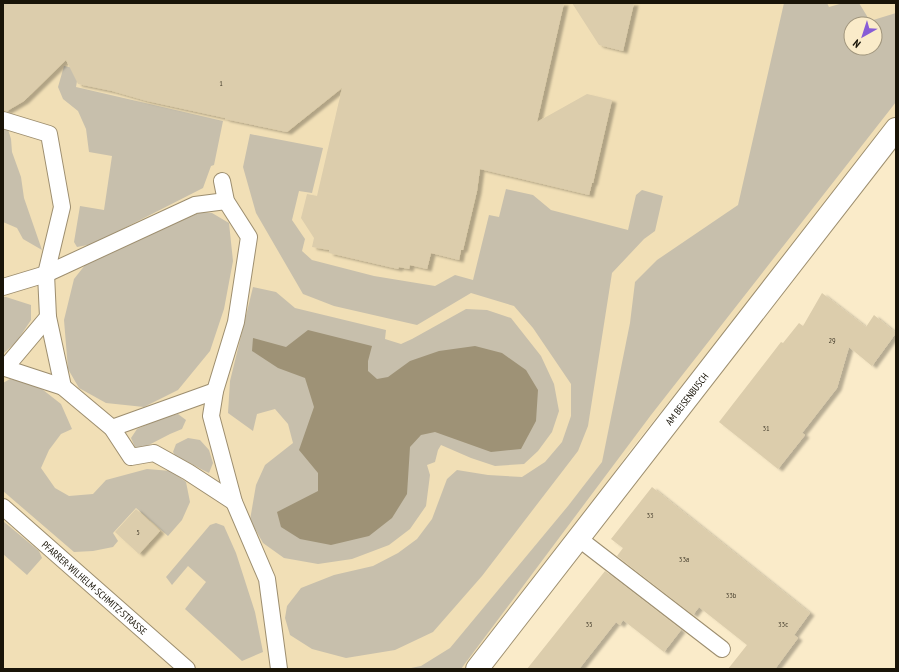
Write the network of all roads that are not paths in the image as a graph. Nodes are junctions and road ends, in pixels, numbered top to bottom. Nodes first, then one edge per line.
1 (3, 120) edge
2 (896, 129) edge
3 (222, 181) dead end
4 (226, 201) junction
5 (46, 274) junction
6 (3, 287) edge
7 (48, 317) junction
8 (4, 369) edge
9 (63, 387) junction
10 (214, 391) junction
11 (112, 428) junction
12 (234, 502) junction
13 (3, 507) edge
14 (578, 538) junction
15 (722, 649) dead end
16 (187, 669) edge
17 (279, 669) edge
18 (477, 669) edge

1 - 5 lane
2 - 14 street, AM BEISENBUSCH
3 - 4 lane
4 - 5 lane
4 - 10 lane
5 - 6 lane
5 - 7 lane
7 - 8 lane
7 - 9 lane
8 - 9 lane
9 - 11 lane
10 - 11 lane
10 - 12 lane
11 - 12 lane
12 - 17 lane
13 - 16 lane, PFARRER-WILHELM-SCHMITZ-STRASSE
14 - 15 lane
14 - 18 street, AM BEISENBUSCH

